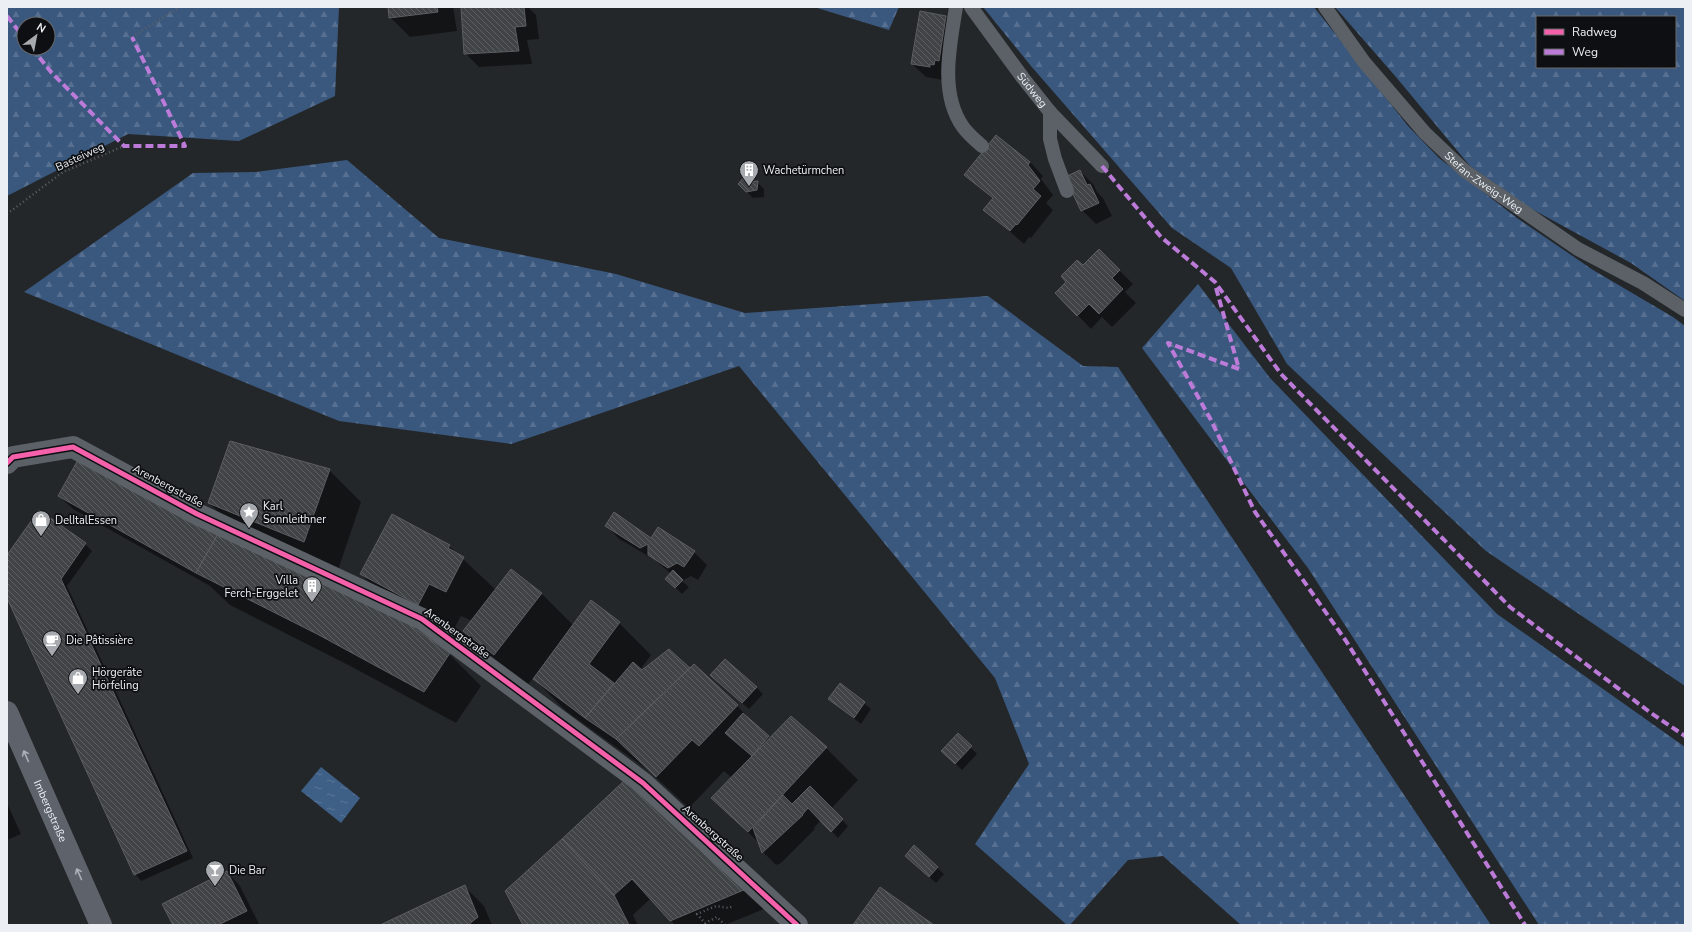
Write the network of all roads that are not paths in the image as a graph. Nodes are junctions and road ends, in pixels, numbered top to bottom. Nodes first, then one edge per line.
1 (956, 7) edge
2 (971, 7) edge
3 (1324, 7) edge
4 (1050, 112) junction
5 (982, 146) dead end
6 (1102, 166) dead end
7 (1067, 191) dead end
8 (1685, 310) edge
9 (9, 458) edge
10 (7, 712) edge
11 (96, 920) edge
12 (796, 925) edge

1 - 5 lane
2 - 4 lane, Südweg
3 - 8 lane, Stefan-Zweig-Weg
4 - 6 lane, Südweg
4 - 7 lane
9 - 12 street, Arenbergstraße
11 -> 10 main road, Imbergstraße

